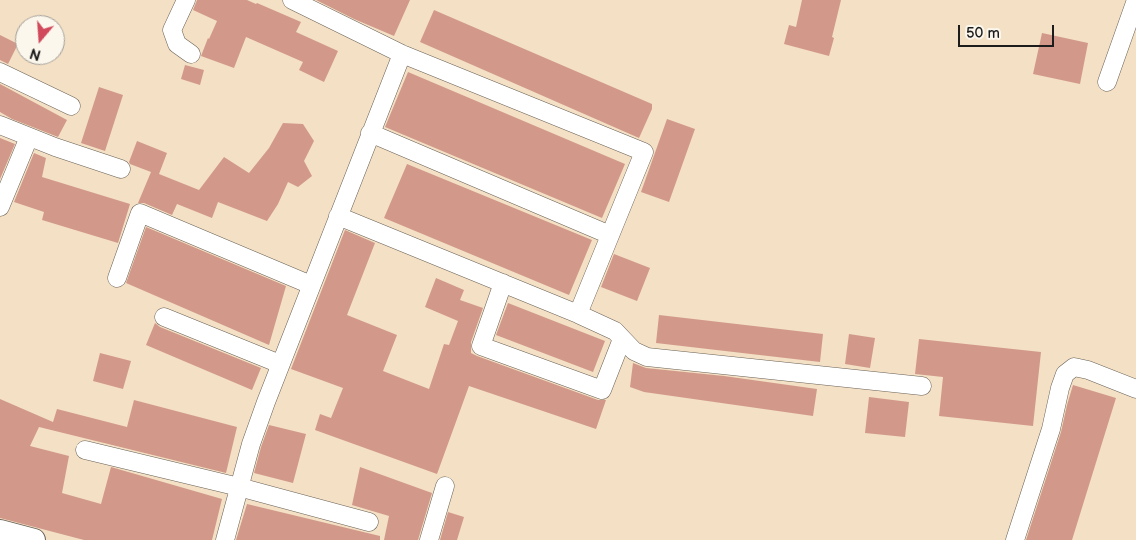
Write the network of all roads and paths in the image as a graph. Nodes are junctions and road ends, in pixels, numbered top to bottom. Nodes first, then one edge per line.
1 (186, 0) edge
2 (292, 0) edge
3 (1136, 0) edge
4 (191, 54) dead end
5 (402, 54) junction
6 (0, 72) edge
7 (1107, 82) dead end
8 (71, 106) dead end
9 (0, 125) edge
10 (370, 133) junction
11 (29, 137) junction
12 (121, 169) dead end
13 (0, 207) edge
14 (338, 216) junction
15 (610, 235) junction
16 (117, 278) dead end
17 (503, 283) junction
18 (311, 285) junction
19 (578, 314) junction
20 (164, 317) dead end
21 (622, 339) junction
22 (280, 364) junction
23 (922, 386) dead end
24 (1136, 389) edge
25 (85, 450) dead end
26 (445, 486) dead end
27 (239, 487) junction
28 (369, 522) dead end
29 (0, 531) edge
30 (34, 540) edge
31 (225, 540) edge
32 (429, 540) edge
33 (1015, 540) edge

1 - 4 street
2 - 5 street
3 - 7 street
5 - 10 street
5 - 15 street
6 - 8 street
9 - 11 street
10 - 14 street
10 - 15 street
11 - 12 street
11 - 13 street
14 - 17 street
14 - 18 street
15 - 19 street
16 - 18 street
17 - 19 street
17 - 21 street
18 - 22 street
19 - 21 street
20 - 22 street
21 - 23 street
22 - 27 street
24 - 33 street
25 - 27 street
26 - 32 street
27 - 28 street
27 - 31 street
29 - 30 main road

